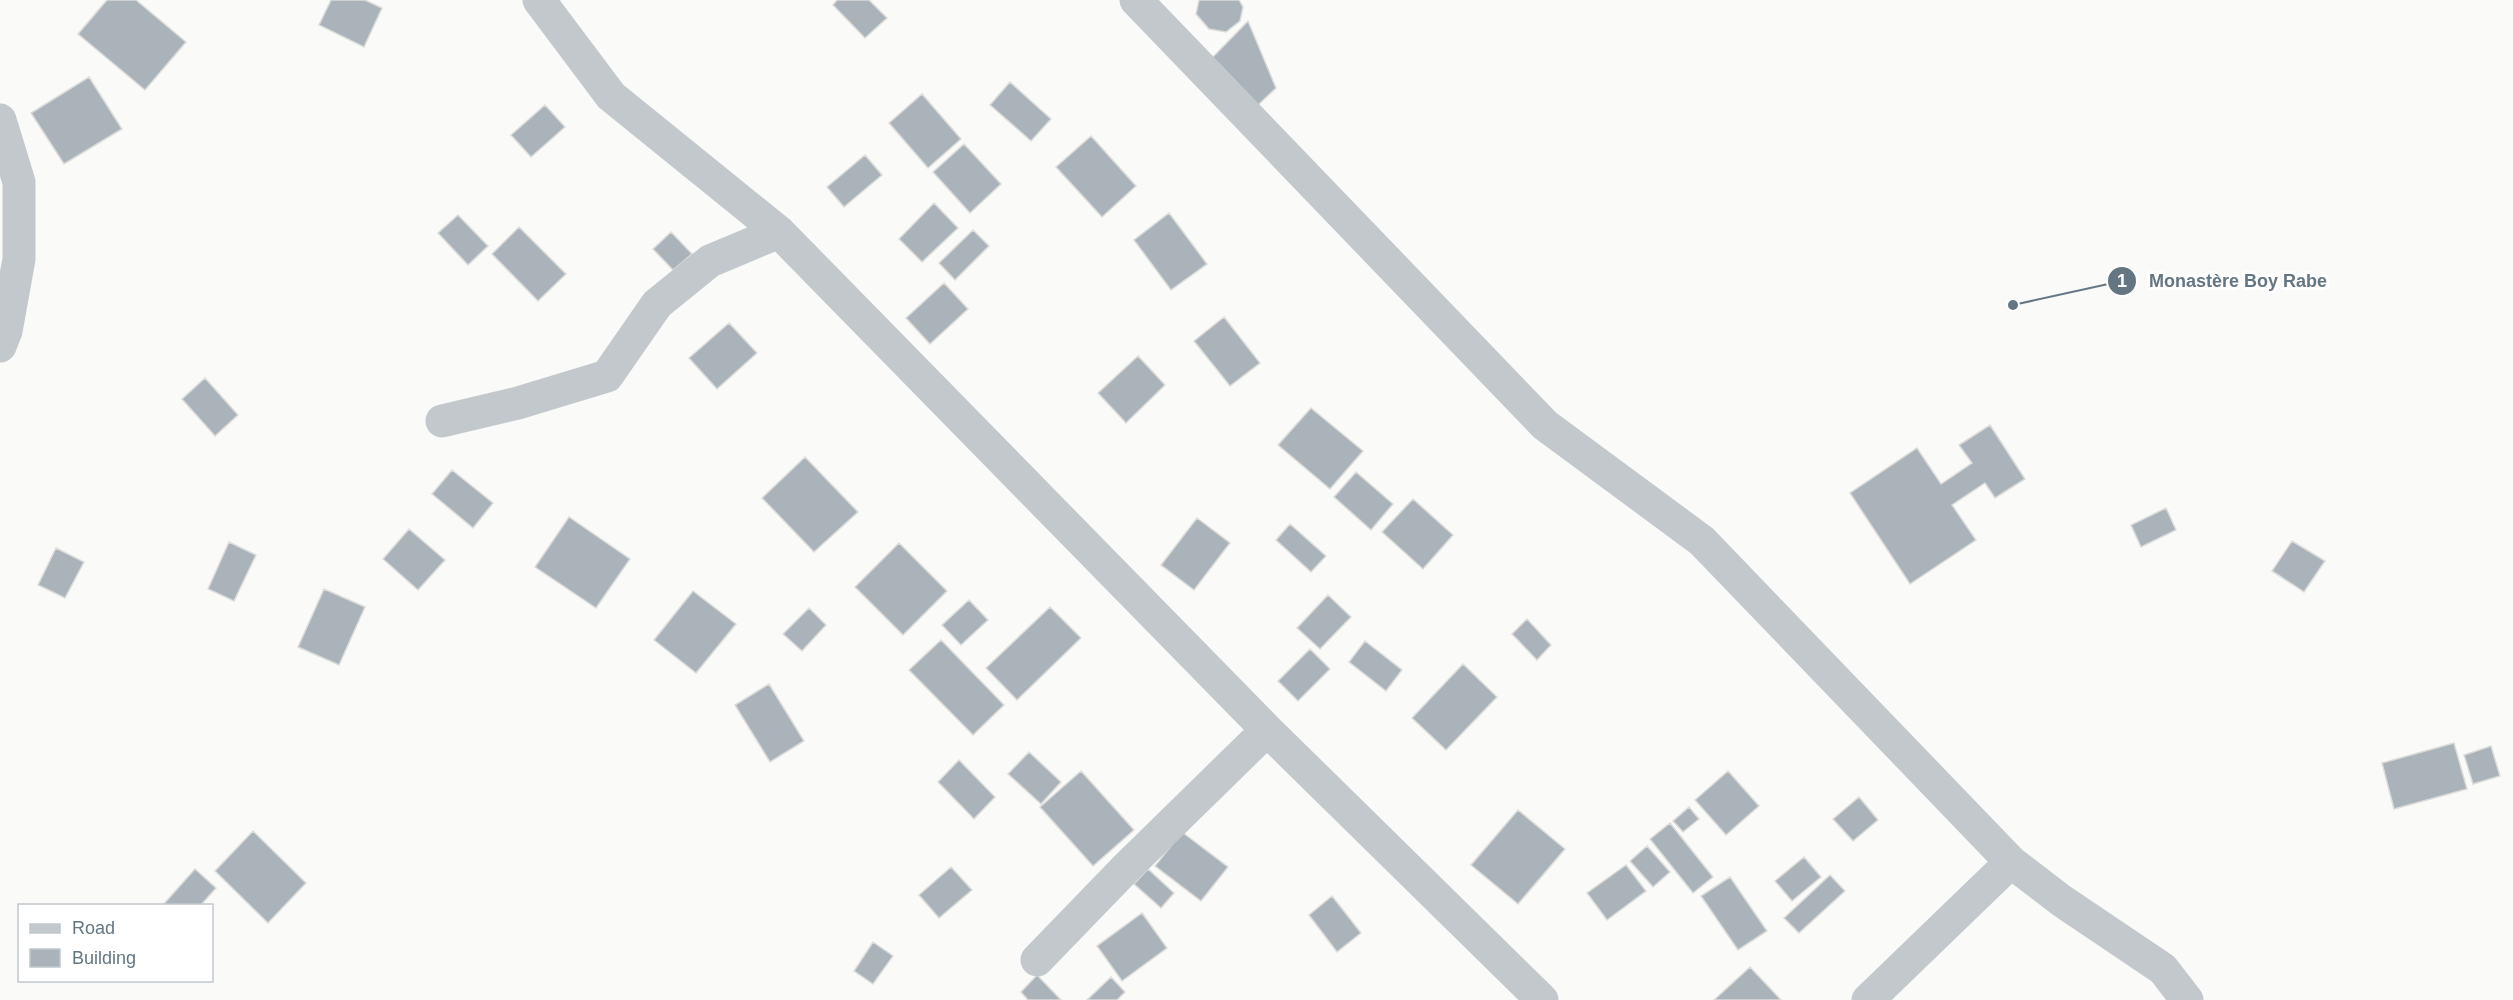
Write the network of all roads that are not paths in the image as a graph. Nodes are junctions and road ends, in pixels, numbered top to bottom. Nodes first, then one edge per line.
1 (538, 0) edge
2 (1136, 0) edge
3 (0, 120) edge
4 (779, 232) junction
5 (0, 346) edge
6 (442, 421) dead end
7 (1267, 730) junction
8 (2011, 862) junction
9 (1037, 960) dead end
10 (1542, 1000) edge
11 (1869, 1000) edge
12 (2187, 1000) edge

1 - 4 street
2 - 8 street
3 - 5 street
4 - 6 street
4 - 7 street
7 - 9 street
7 - 10 street
8 - 11 street
8 - 12 street

